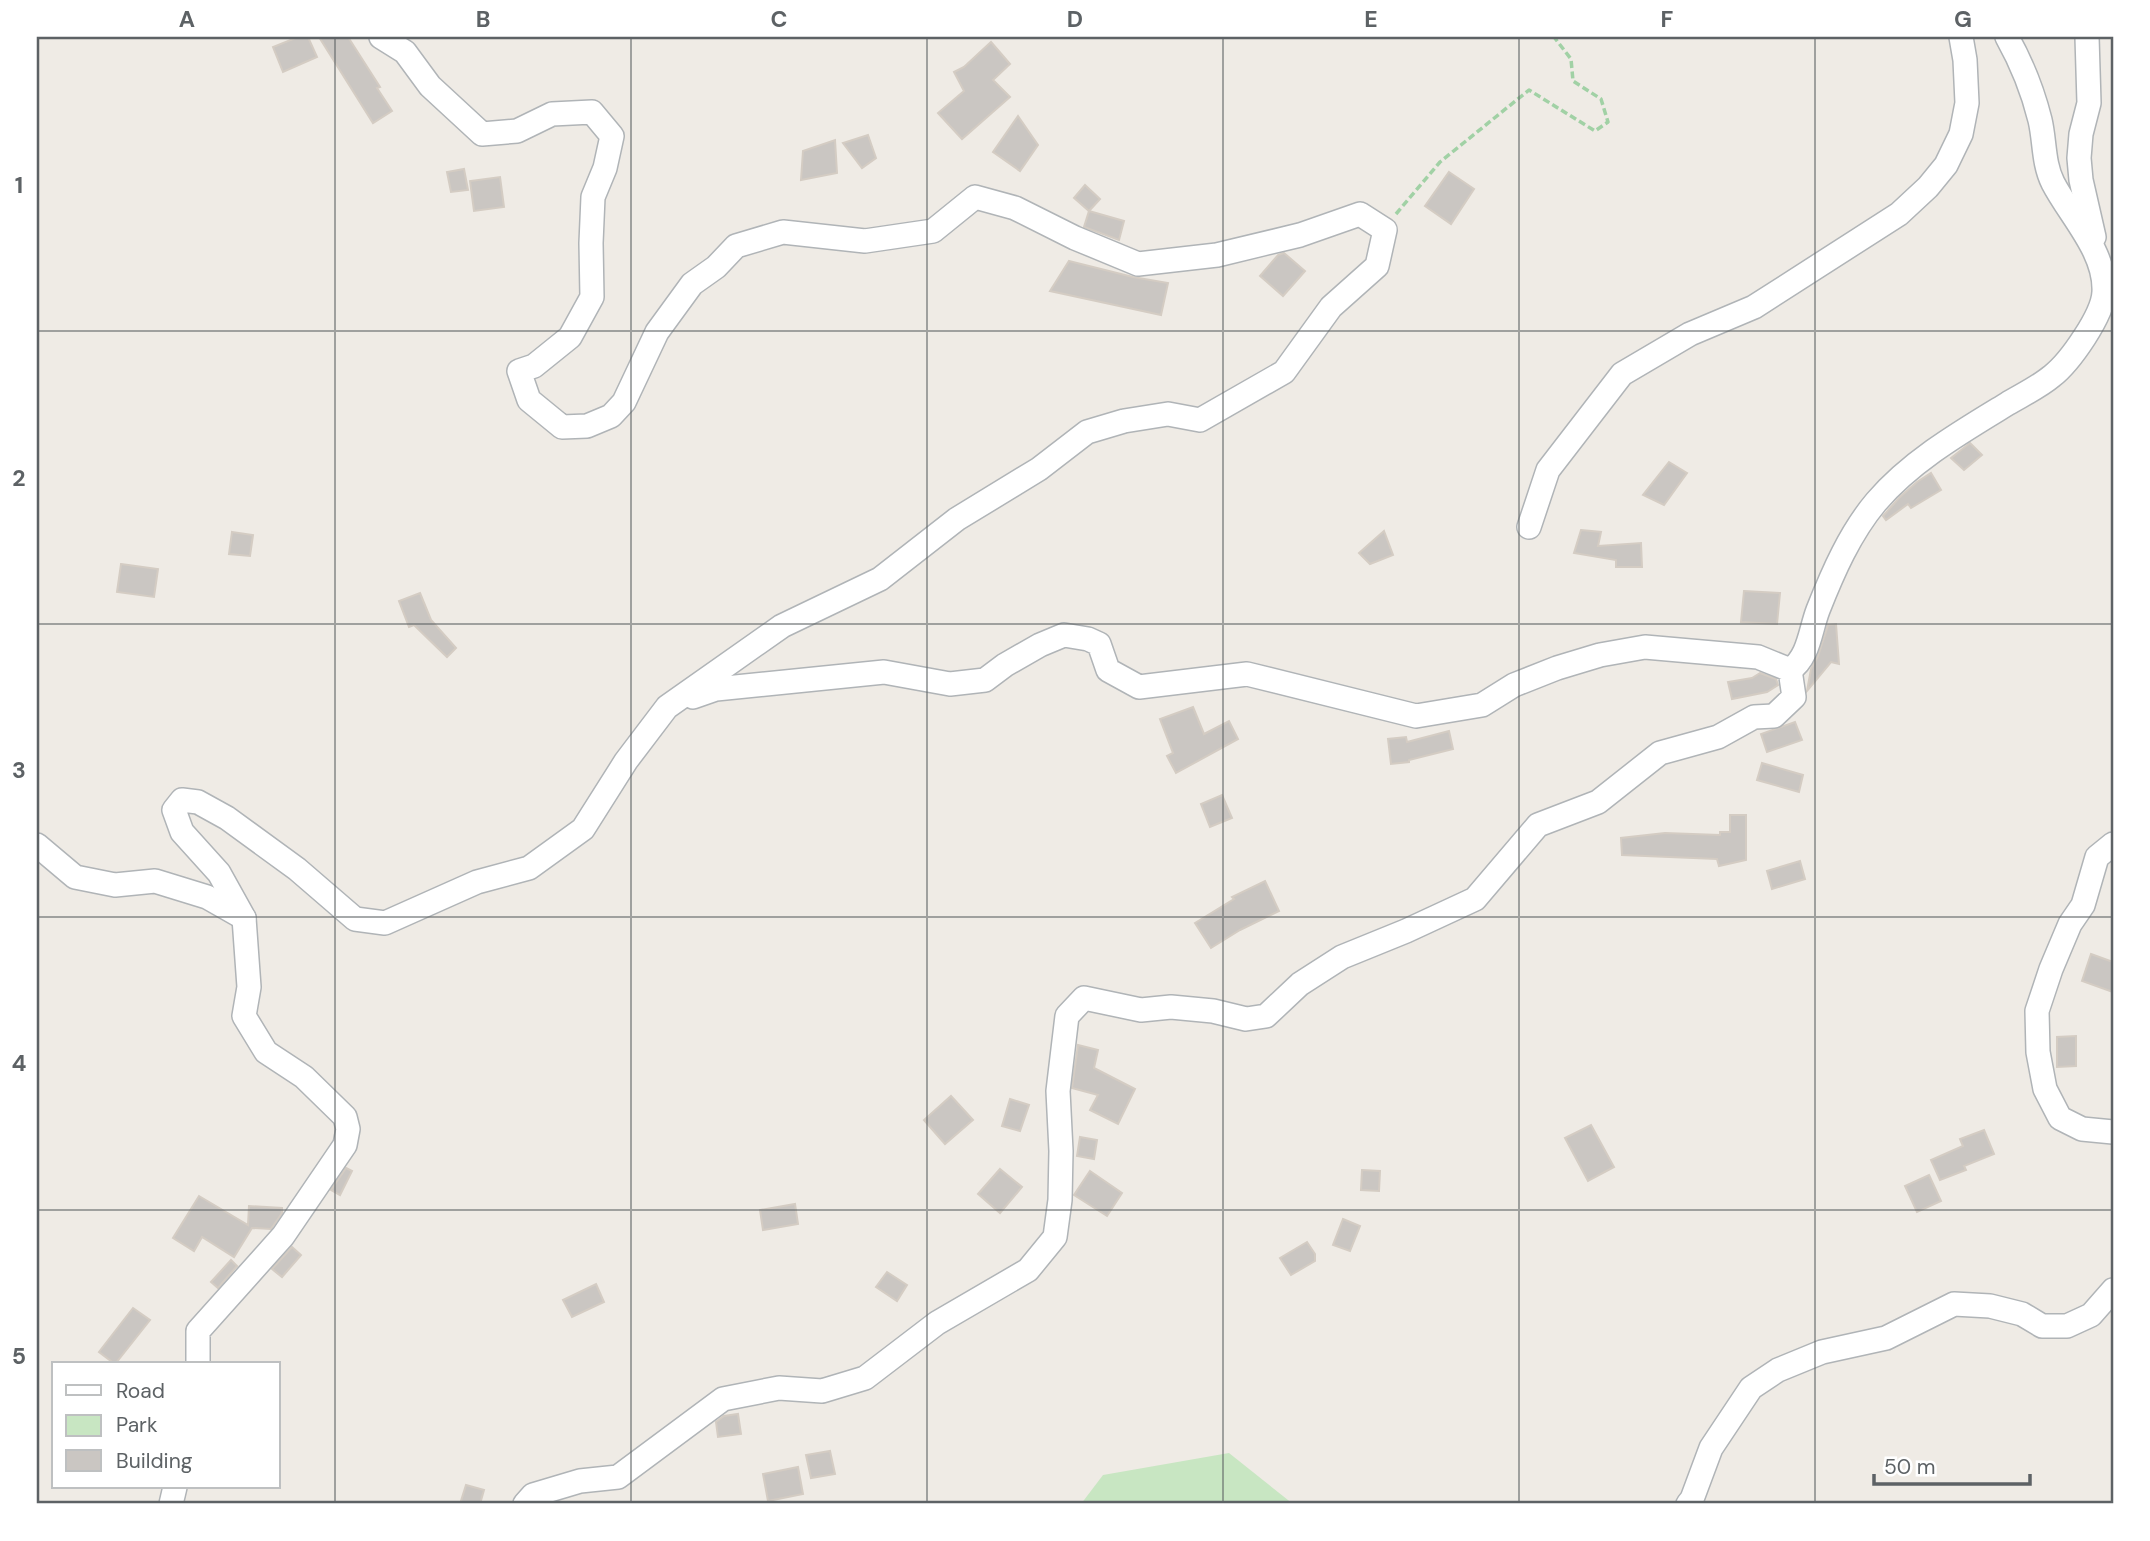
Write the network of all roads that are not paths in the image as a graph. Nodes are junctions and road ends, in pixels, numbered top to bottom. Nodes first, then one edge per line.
1 (381, 37) edge
2 (1961, 37) edge
3 (2007, 37) edge
4 (2087, 37) edge
5 (2098, 257) junction
6 (1529, 527) dead end
7 (1790, 670) junction
8 (667, 706) junction
9 (2113, 844) edge
10 (37, 845) edge
11 (244, 918) junction
12 (2113, 1132) edge
13 (2113, 1290) edge
14 (198, 1362) edge
15 (525, 1504) edge
16 (1688, 1504) edge

1 - 8 street
2 - 6 street
3 - 5 street
4 - 5 street
5 - 7 street
7 - 8 street
7 - 15 street
8 - 11 street
9 - 12 street
10 - 11 street
11 - 14 street
13 - 16 street

